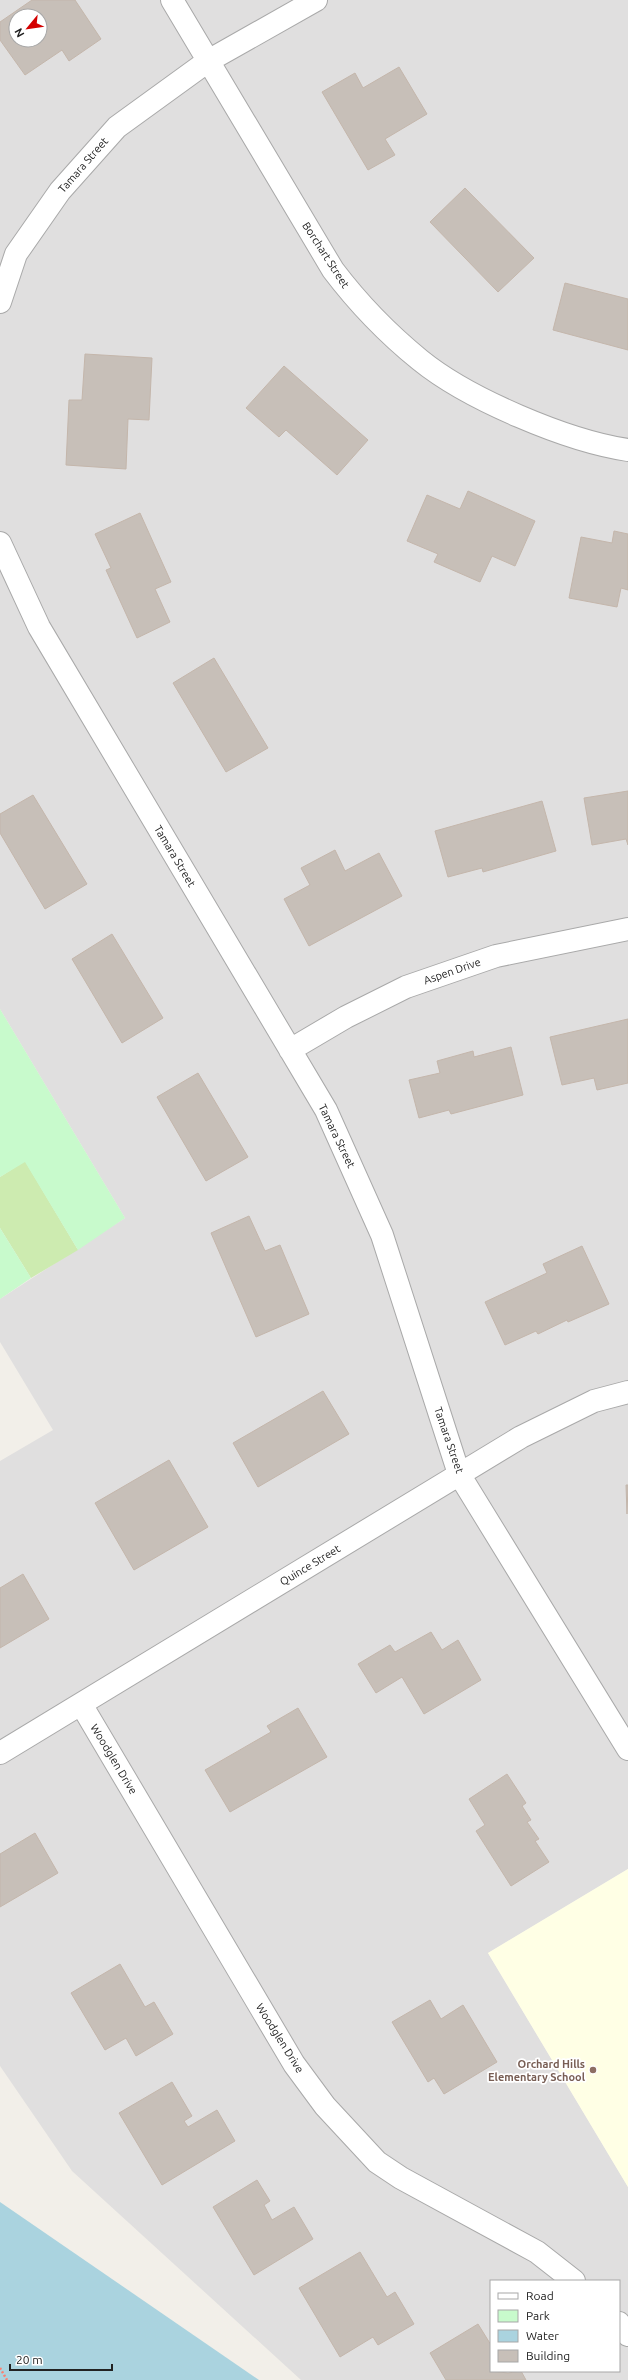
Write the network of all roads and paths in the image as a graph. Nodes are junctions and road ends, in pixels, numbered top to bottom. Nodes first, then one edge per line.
1 (172, 0) edge
2 (316, 0) edge
3 (208, 61) junction
4 (8, 252) edge
5 (0, 302) edge
6 (628, 450) edge
7 (0, 543) edge
8 (628, 929) edge
9 (290, 1050) junction
10 (628, 1392) edge
11 (459, 1474) junction
12 (81, 1704) junction
13 (628, 1749) edge
14 (0, 1753) edge
15 (573, 2280) edge
16 (620, 2324) edge
17 (628, 2335) edge
18 (0, 2368) edge
19 (7, 2380) edge

1 - 3 street, Borchart Street
2 - 3 street, Tamara Street
3 - 4 street, Tamara Street
3 - 6 street, Borchart Street
4 - 5 street, Tamara Street
7 - 9 street, Tamara Street
8 - 9 street, Aspen Drive
9 - 11 street, Tamara Street
10 - 11 street, Quince Street
11 - 12 street, Quince Street
11 - 13 street, Tamara Street
12 - 14 street, Quince Street
12 - 15 street, Woodglen Drive
16 - 17 street
18 - 19 path

